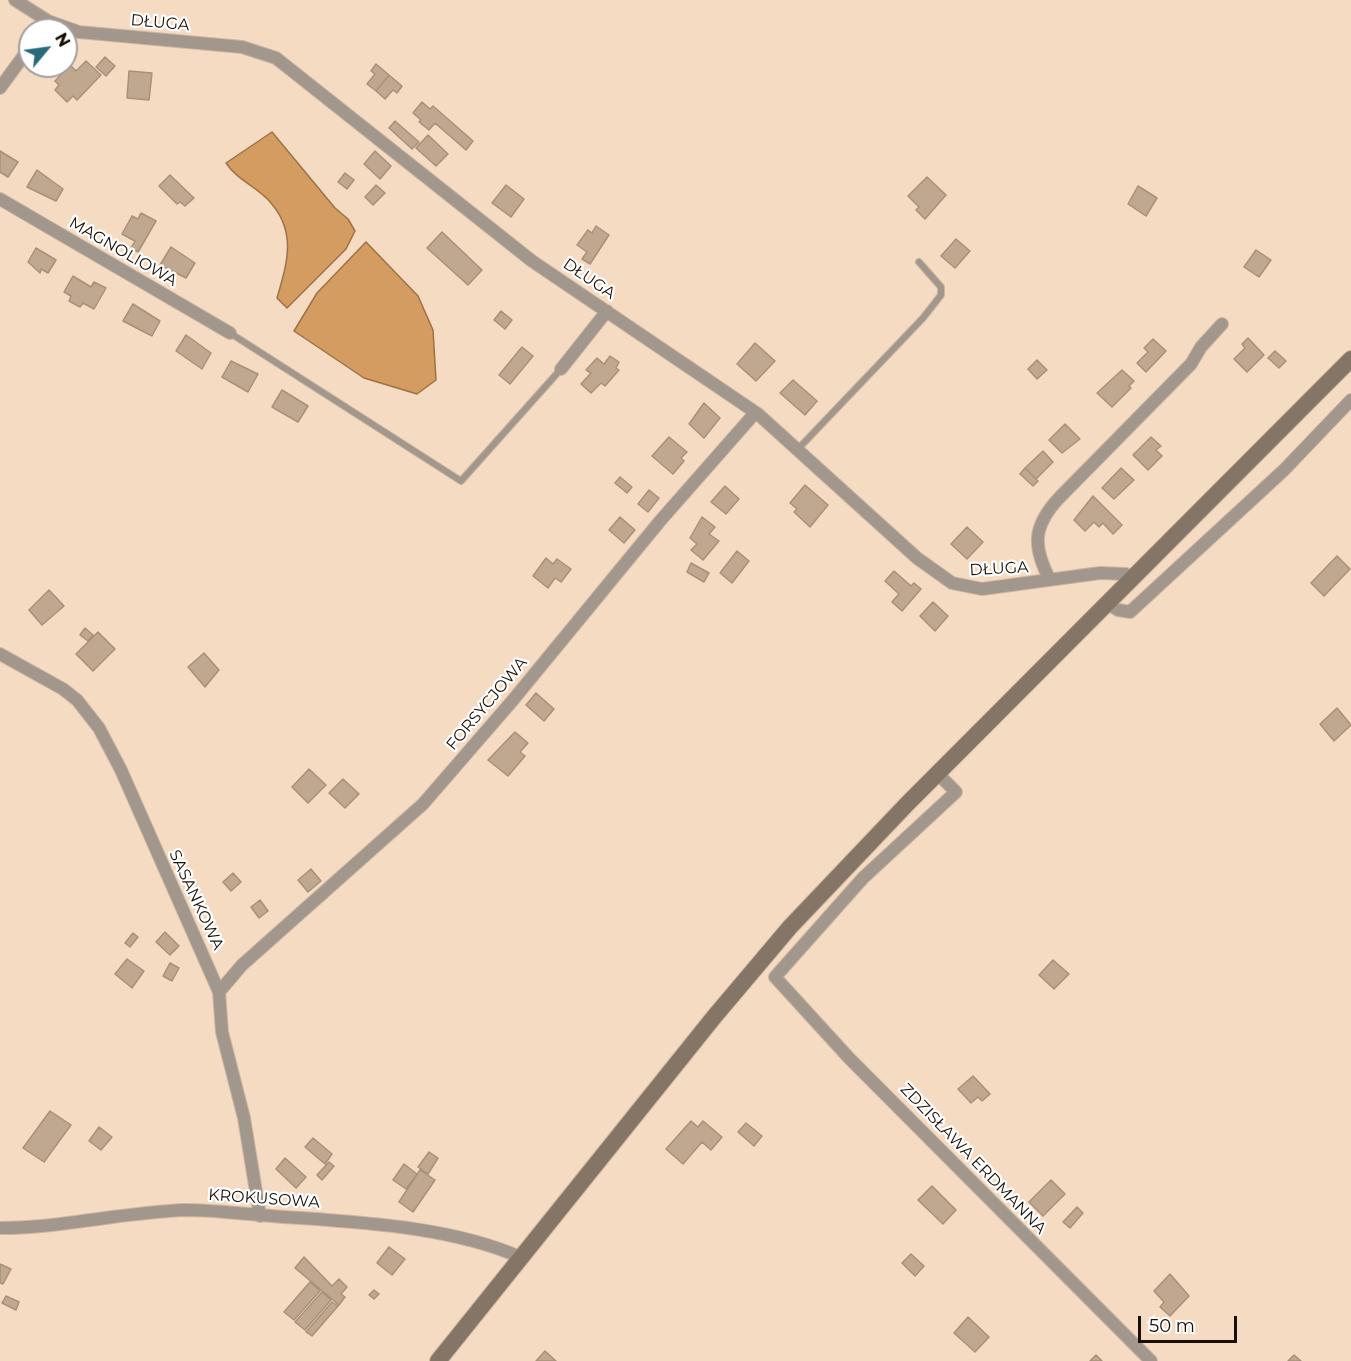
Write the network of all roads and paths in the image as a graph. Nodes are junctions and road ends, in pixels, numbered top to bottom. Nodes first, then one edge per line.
1 (15, 0) edge
2 (37, 18) edge
3 (78, 32) edge
4 (18, 63) edge
5 (0, 88) edge
6 (0, 199) edge
7 (919, 262) dead end
8 (607, 311) junction
9 (1222, 324) dead end
10 (230, 333) joint
11 (1351, 359) edge
12 (561, 369) joint
13 (1351, 400) edge
14 (755, 413) junction
15 (798, 449) junction
16 (1131, 578) junction
17 (1050, 580) junction
18 (1107, 603) junction
19 (0, 654) edge
20 (937, 773) junction
21 (219, 992) junction
22 (260, 1216) junction
23 (0, 1228) edge
24 (522, 1258) junction
25 (438, 1361) edge
26 (1152, 1361) edge

1 - 2 street, DŁUGA
3 - 8 street, DŁUGA
4 - 5 street
6 - 10 street, MAGNOLIOWA
7 - 15 lane
8 - 12 street
8 - 14 street, DŁUGA
9 - 17 street
10 - 12 lane
11 - 16 main road
13 - 18 street
14 - 15 street, DŁUGA
14 - 21 street, FORSYCJOWA
15 - 17 street, DŁUGA
16 - 17 street, DŁUGA
16 - 18 main road
18 - 20 main road
19 - 21 street, SASANKOWA
20 - 24 main road
20 - 26 street, ZDZISŁAWA ERDMANNA
21 - 22 street, SASANKOWA
22 - 23 street, KROKUSOWA
22 - 24 street, KROKUSOWA
24 - 25 main road

